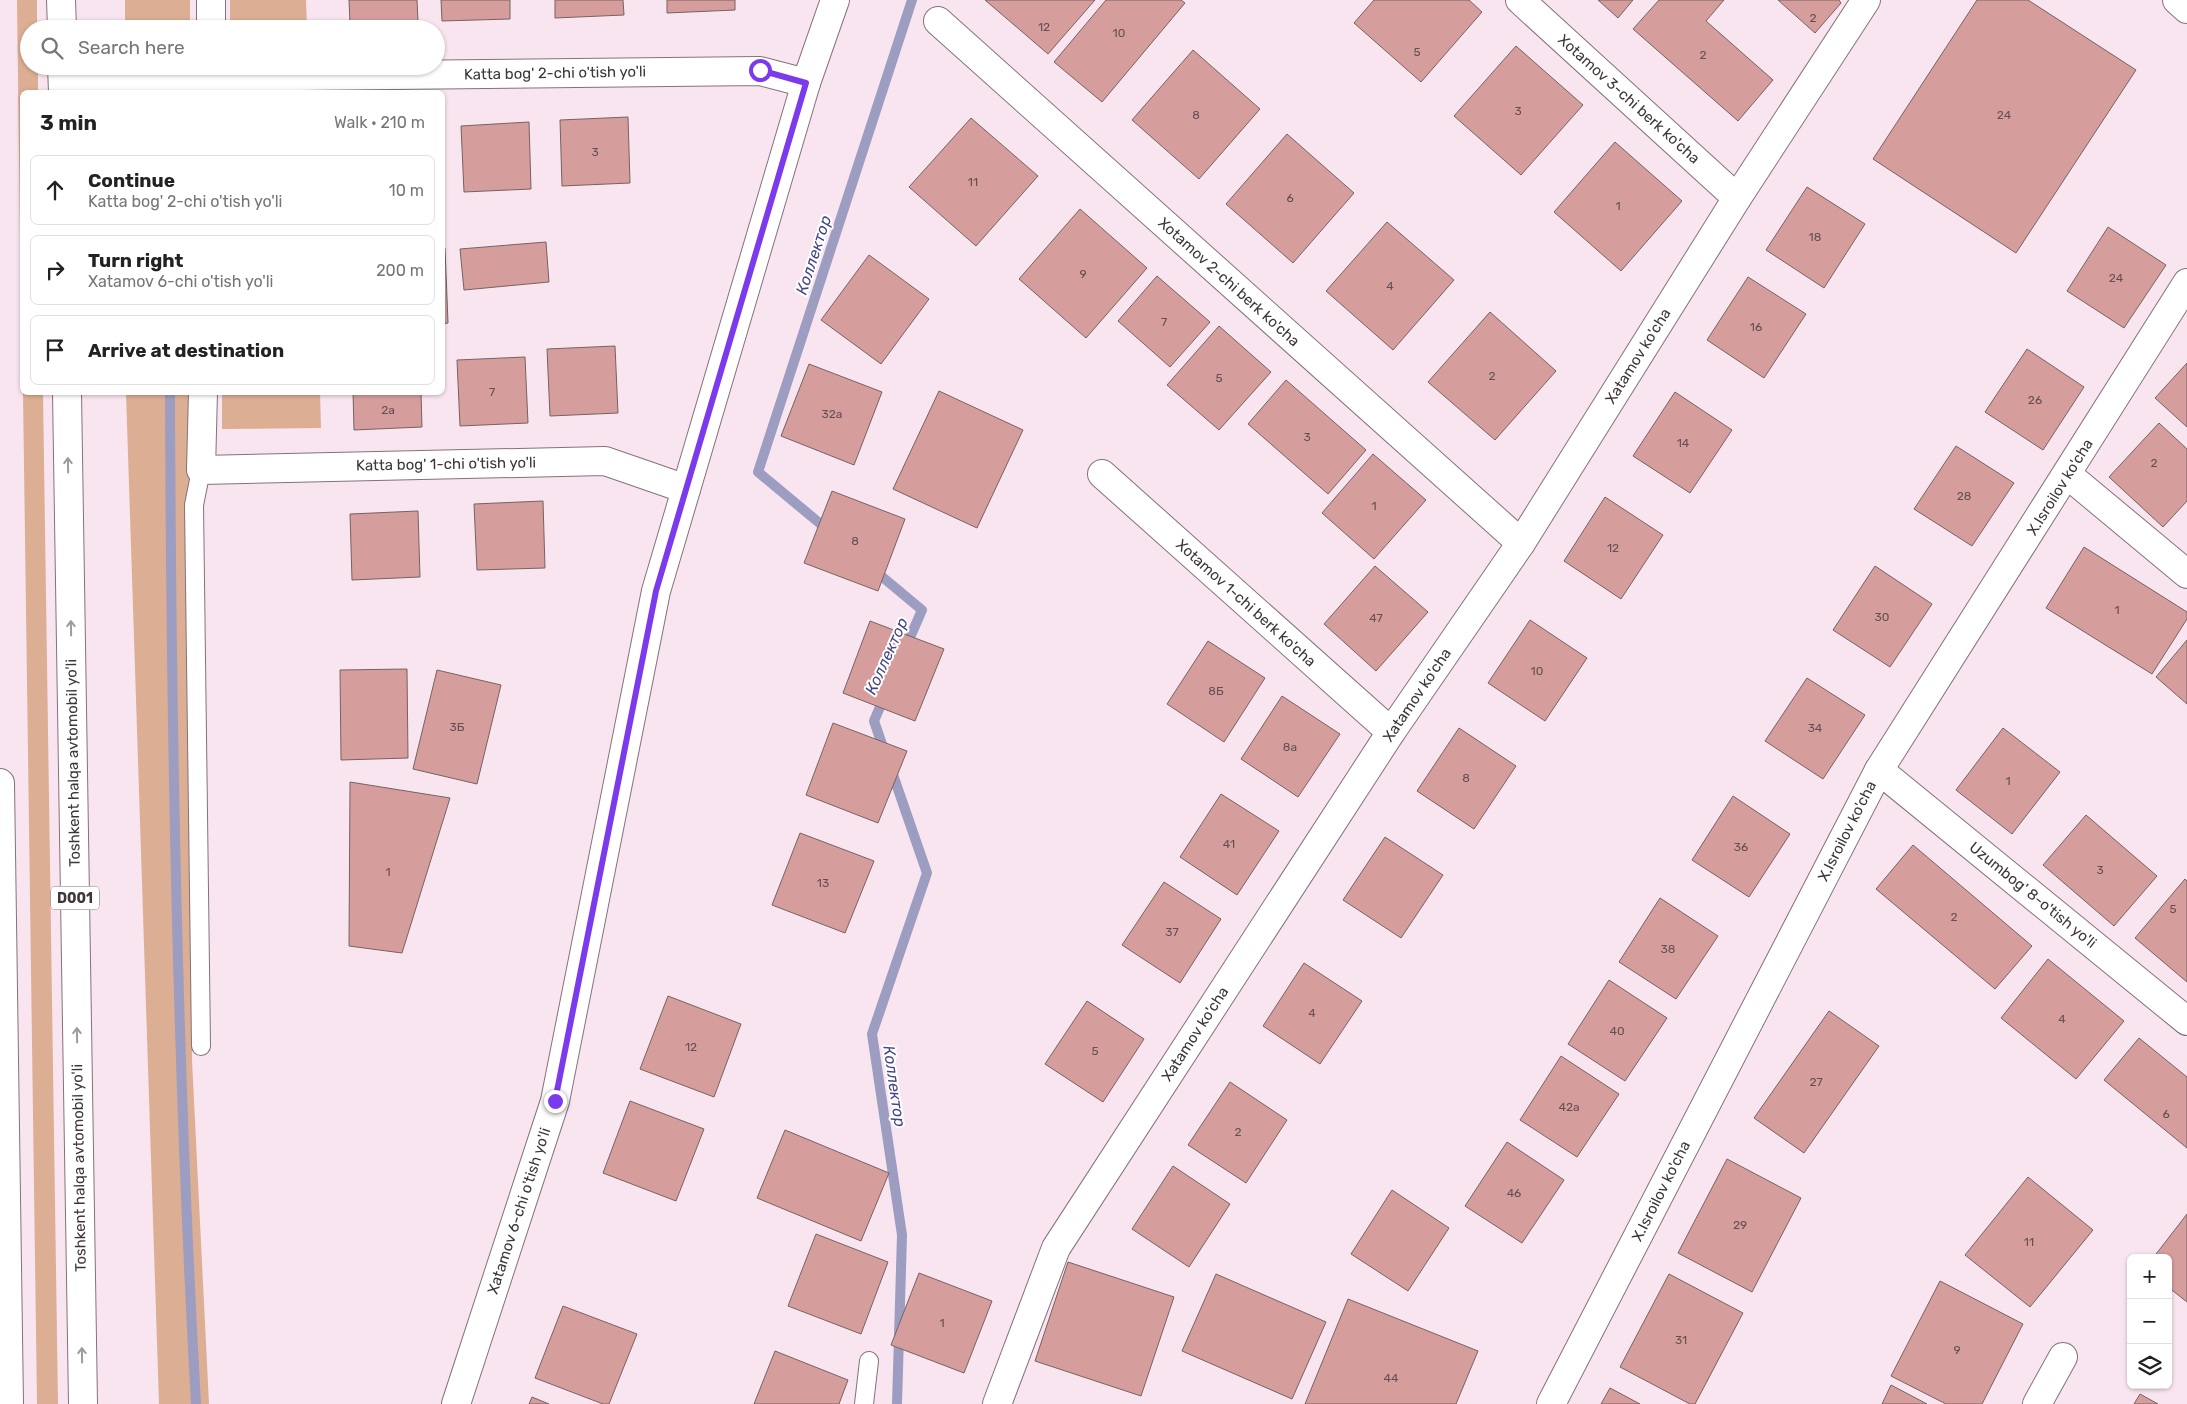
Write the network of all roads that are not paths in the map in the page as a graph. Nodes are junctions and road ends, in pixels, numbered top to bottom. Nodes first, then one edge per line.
1 (61, 0) edge
2 (211, 0) edge
3 (834, 0) edge
4 (1520, 0) edge
5 (1866, 0) edge
6 (2176, 0) edge
7 (2187, 9) edge
8 (62, 20) edge
9 (211, 20) edge
10 (938, 22) dead end
11 (211, 79) edge
12 (62, 81) edge
13 (806, 83) junction
14 (1737, 198) junction
15 (2187, 283) edge
16 (67, 395) edge
17 (203, 395) edge
18 (201, 470) junction
19 (1102, 474) dead end
20 (2068, 475) junction
21 (686, 489) junction
22 (1521, 543) junction
23 (2187, 574) edge
24 (1391, 732) junction
25 (1879, 770) junction
26 (0, 783) edge
27 (0, 797) edge
28 (2187, 1021) edge
29 (201, 1046) dead end
30 (2064, 1357) dead end
31 (869, 1361) dead end
32 (9, 1404) edge
33 (83, 1404) edge
34 (456, 1404) edge
35 (864, 1404) edge
36 (997, 1404) edge
37 (1551, 1404) edge
38 (2038, 1404) edge

1 - 8 main road
2 - 9 main road
3 - 13 main road, Xatamov 6-chi o'tish yo'li
4 - 14 main road, Xotamov 3-chi berk ko'cha
5 - 14 main road, Xatamov ko'cha
6 - 7 main road
10 - 22 main road, Xotamov 2-chi berk ko'cha
11 - 12 main road, Katta bog' 2-chi o'tish yo'li
11 - 13 main road, Katta bog' 2-chi o'tish yo'li
13 - 21 main road, Xatamov 6-chi o'tish yo'li
14 - 22 main road, Xatamov ko'cha
15 - 20 main road, X.Isroilov ko'cha
33 -> 16 main road, Toshkent halqa avtomobil yo'li / D001
17 - 18 main road
18 - 21 main road, Katta bog' 1-chi o'tish yo'li
18 - 29 lane
19 - 24 main road, Xotamov 1-chi berk ko'cha
20 - 23 main road
20 - 25 main road, X.Isroilov ko'cha
21 - 34 main road, Xatamov 6-chi o'tish yo'li
22 - 24 main road, Xatamov ko'cha
24 - 36 main road, Xatamov ko'cha
25 - 28 main road, Uzumbog' 8-o'tish yo'li
25 - 37 main road, X.Isroilov ko'cha
26 - 27 main road
27 - 32 main road
30 - 38 main road
31 - 35 lane

